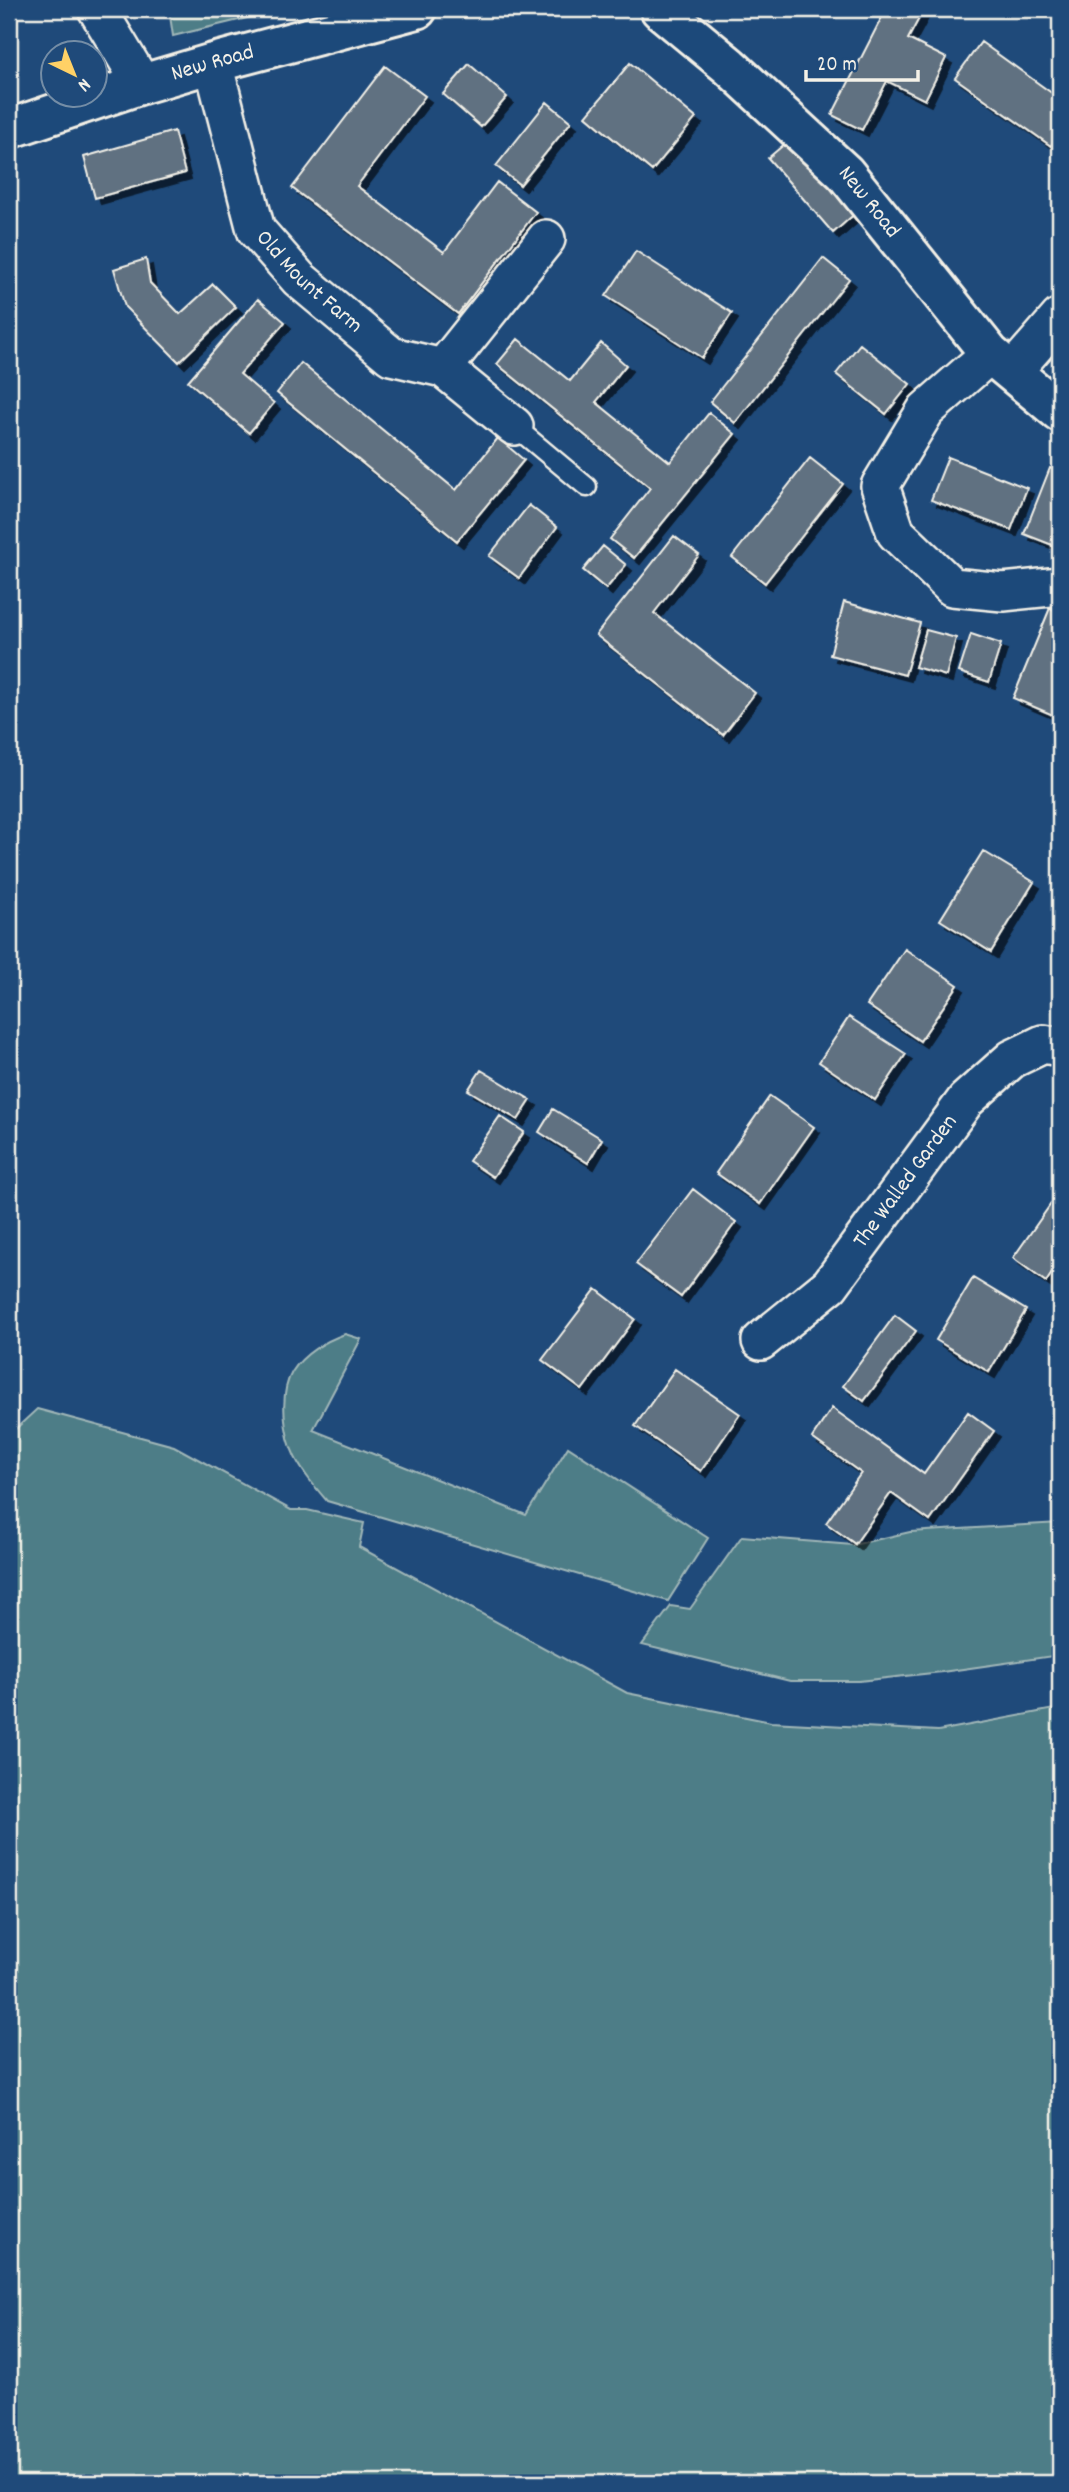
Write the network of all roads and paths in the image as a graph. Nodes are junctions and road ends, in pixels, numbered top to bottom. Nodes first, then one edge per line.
1 (97, 9) edge
2 (417, 9) edge
3 (660, 9) edge
4 (213, 63) junction
5 (142, 84) junction
6 (9, 130) edge
7 (545, 239) dead end
8 (1060, 317) edge
9 (1001, 363) junction
10 (443, 368) junction
11 (1060, 412) edge
12 (514, 426) joint
13 (587, 487) dead end
14 (1060, 586) edge
15 (1060, 1047) edge
16 (761, 1340) dead end

1 - 5 street
2 - 4 street, New Road
3 - 9 street, New Road
4 - 5 street, New Road
4 - 10 street, Old Mount Farm
5 - 6 street, New Road
7 - 10 street
8 - 9 street
9 - 11 street, New Road
9 - 14 street
10 - 12 street, Old Mount Farm
12 - 13 lane
15 - 16 street, The Walled Garden

